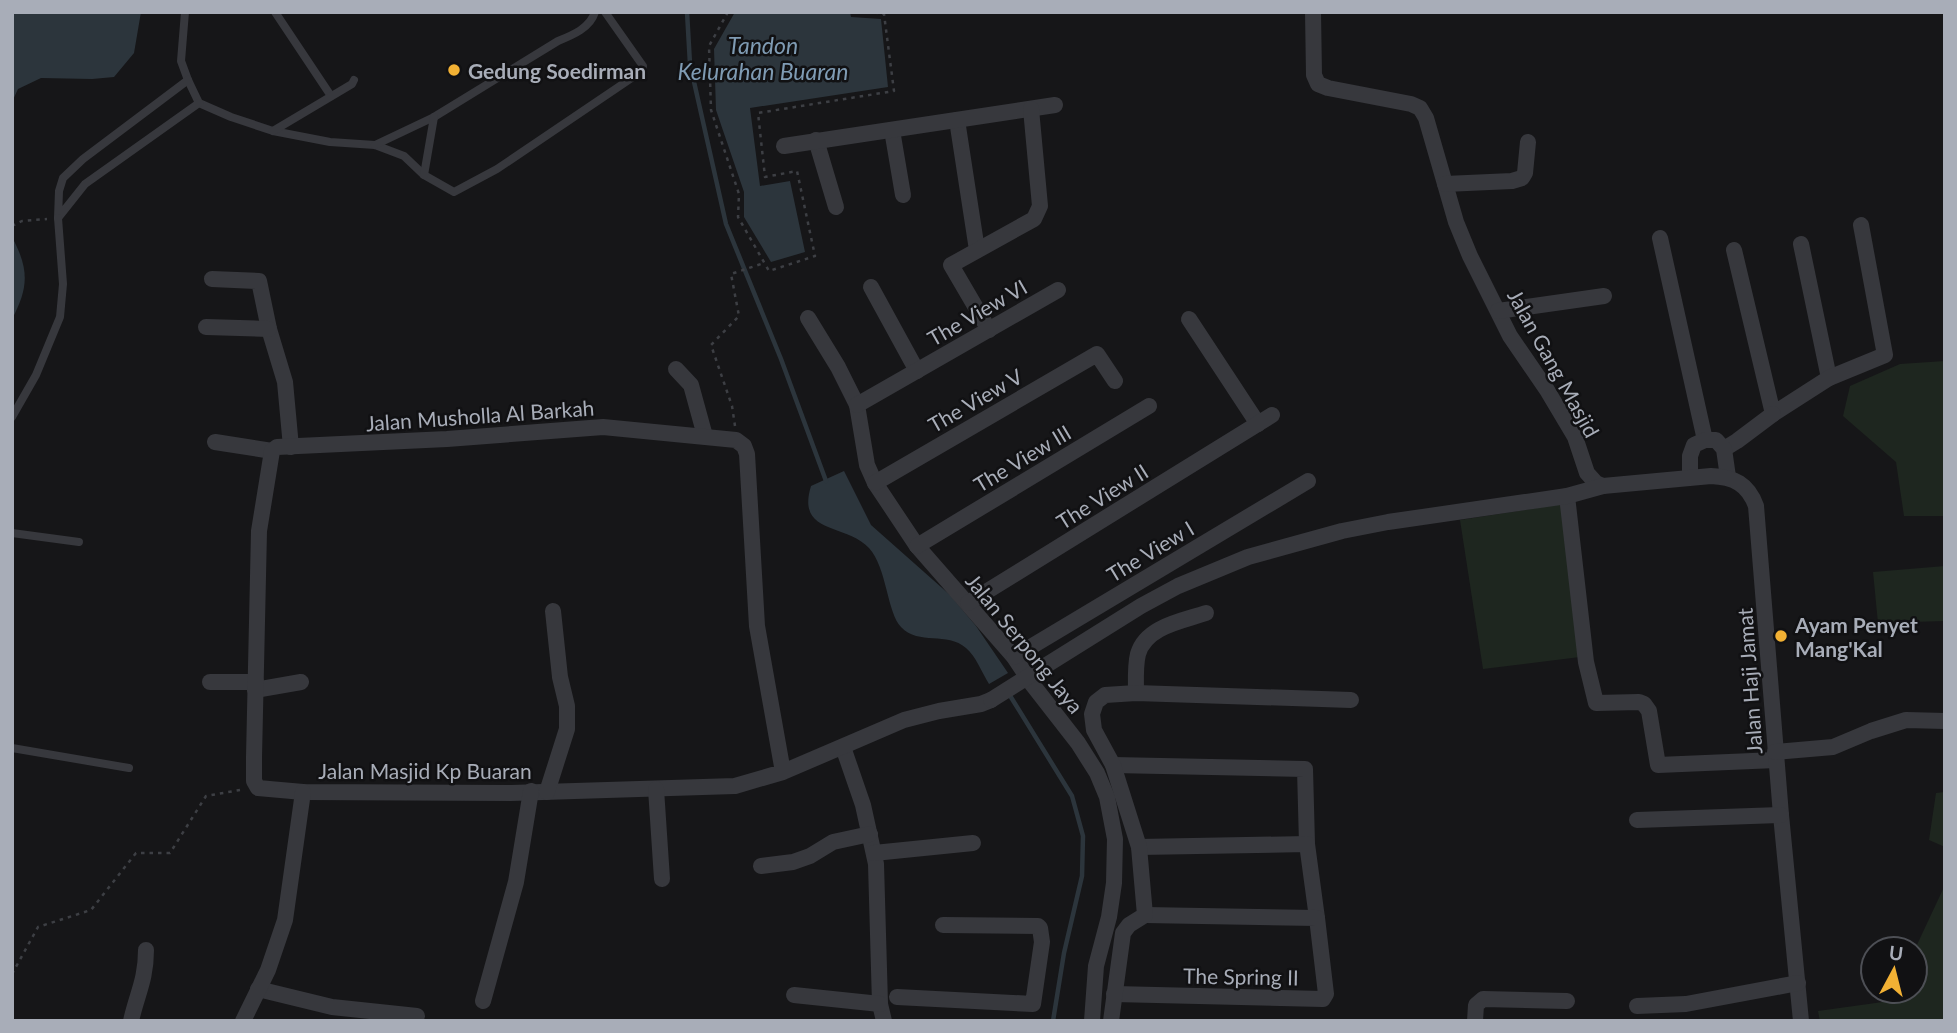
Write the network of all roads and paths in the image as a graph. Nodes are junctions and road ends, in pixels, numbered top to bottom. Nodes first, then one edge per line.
1 (184, 12) edge
2 (275, 12) edge
3 (595, 12) edge
4 (606, 12) edge
5 (728, 12) edge
6 (1313, 12) edge
7 (188, 80) junction
8 (354, 80) dead end
9 (331, 96) junction
10 (200, 103) junction
11 (1055, 105) dead end
12 (1031, 109) junction
13 (434, 117) junction
14 (957, 120) junction
15 (892, 130) junction
16 (273, 131) junction
17 (816, 140) junction
18 (1528, 142) dead end
19 (375, 145) junction
20 (784, 146) dead end
21 (424, 175) junction
22 (1445, 184) junction
23 (903, 195) dead end
24 (836, 207) dead end
25 (58, 218) junction
26 (1861, 225) dead end
27 (12, 226) edge
28 (1660, 238) dead end
29 (1801, 244) dead end
30 (977, 250) junction
31 (1734, 250) dead end
32 (212, 279) dead end
33 (871, 287) dead end
34 (1058, 290) dead end
35 (1604, 296) dead end
36 (1498, 311) junction
37 (808, 318) dead end
38 (1189, 319) dead end
39 (206, 327) dead end
40 (269, 329) junction
41 (989, 330) junction
42 (676, 369) dead end
43 (917, 371) junction
44 (1829, 378) junction
45 (1115, 381) dead end
46 (856, 405) junction
47 (1149, 406) dead end
48 (1773, 414) junction
49 (12, 417) edge
50 (705, 436) junction
51 (737, 440) junction
52 (1705, 440) junction
53 (215, 442) dead end
54 (290, 447) junction
55 (1724, 449) junction
56 (272, 451) junction
57 (1690, 477) junction
58 (1728, 477) junction
59 (1308, 481) dead end
60 (875, 483) junction
61 (1603, 486) junction
62 (1567, 496) junction
63 (12, 533) edge
64 (79, 541) dead end
65 (917, 546) junction
66 (968, 603) junction
67 (553, 611) dead end
68 (1206, 613) dead end
69 (1014, 657) junction
70 (210, 682) dead end
71 (301, 682) dead end
72 (256, 686) junction
73 (1136, 693) junction
74 (1351, 700) dead end
75 (1945, 721) edge
76 (843, 747) junction
77 (12, 748) edge
78 (1776, 756) junction
79 (1113, 765) junction
80 (129, 768) dead end
81 (783, 772) junction
82 (256, 786) junction
83 (656, 789) junction
84 (303, 792) junction
85 (539, 792) junction
86 (1780, 815) junction
87 (1637, 821) dead end
88 (870, 834) junction
89 (973, 843) dead end
90 (1307, 844) junction
91 (1139, 847) junction
92 (874, 853) junction
93 (761, 866) dead end
94 (662, 879) dead end
95 (1114, 883) junction
96 (1142, 884) junction
97 (1144, 915) junction
98 (1317, 918) junction
99 (943, 925) dead end
100 (146, 950) dead end
101 (12, 974) edge
102 (1798, 983) junction
103 (258, 989) junction
104 (1114, 994) junction
105 (794, 995) dead end
106 (897, 997) dead end
107 (483, 1001) dead end
108 (1567, 1001) dead end
109 (880, 1004) junction
110 (1032, 1004) junction
111 (1637, 1006) dead end
112 (417, 1016) dead end
113 (131, 1021) edge
114 (243, 1021) edge
115 (884, 1021) edge
116 (1030, 1021) edge
117 (1092, 1021) edge
118 (1111, 1021) edge
119 (1475, 1021) edge
120 (1801, 1021) edge

1 - 7 lane
2 - 9 lane
3 - 13 lane
4 - 21 lane
5 - 51 path
6 - 22 street, Jalan Gang Masjid
7 - 10 lane
7 - 25 lane
8 - 9 lane
9 - 16 lane
10 - 16 lane
10 - 25 lane
11 - 12 street
12 - 14 street
12 - 30 street
13 - 19 lane
13 - 21 lane
14 - 15 street
14 - 30 street
15 - 17 street
15 - 23 street
16 - 19 lane
17 - 20 street
17 - 24 street
18 - 22 street
19 - 21 lane
22 - 36 street, Jalan Gang Masjid
25 - 27 path
25 - 49 lane
26 - 44 street
28 - 52 street
29 - 44 street
30 - 41 street
31 - 48 street
32 - 40 street
33 - 43 street, The View VI
34 - 41 street, The View VI
35 - 36 street
36 - 61 street, Jalan Gang Masjid
37 - 46 street, Jalan Serpong Jaya
38 - 66 street, The View II
39 - 40 street
40 - 54 street
41 - 43 street, The View VI
42 - 50 street
43 - 46 street, The View VI
44 - 48 street
45 - 60 street, The View V
46 - 60 street, Jalan Serpong Jaya
47 - 65 street, The View III
48 - 55 street
50 - 51 street, Jalan Musholla Al Barkah
50 - 54 street, Jalan Musholla Al Barkah
51 - 81 street
52 - 55 street
52 - 57 street
53 - 56 street
54 - 56 street, Jalan Musholla Al Barkah
55 - 58 street
56 - 72 street
57 - 58 street
57 - 61 street
58 - 78 street, Jalan Haji Jamat
59 - 69 street, The View I
60 - 65 street, Jalan Serpong Jaya
61 - 62 street, Jalan Masjid Kp Buaran
62 - 76 street, Jalan Masjid Kp Buaran, bridge
62 - 78 street
63 - 64 lane
65 - 66 street, Jalan Serpong Jaya
66 - 69 street, Jalan Serpong Jaya
67 - 85 street, Jalan Masjid Kp Buaran
68 - 73 street
69 - 95 street, Jalan Serpong Jaya
70 - 72 street
71 - 72 street
72 - 82 street
73 - 74 street
73 - 79 street
75 - 78 street
76 - 81 street, Jalan Masjid Kp Buaran
76 - 88 street
77 - 80 lane
78 - 86 street, Jalan Haji Jamat
79 - 90 street
79 - 91 street
81 - 83 street, Jalan Masjid Kp Buaran
82 - 84 street
82 - 101 path
83 - 85 street, Jalan Masjid Kp Buaran
83 - 94 street
84 - 85 street, Jalan Masjid Kp Buaran
84 - 103 street
85 - 107 street
86 - 87 street
86 - 102 street, Jalan Haji Jamat
88 - 92 street
88 - 93 street
89 - 92 street
90 - 91 street
90 - 98 street
91 - 96 street
92 - 109 street
95 - 96 street
95 - 117 street, Jalan Serpong Jaya
96 - 97 street
97 - 98 street
97 - 104 street
98 - 104 street, The Spring II
99 - 110 street
100 - 113 street
102 - 111 street
102 - 120 street, Jalan Haji Jamat
103 - 112 street
103 - 114 street
104 - 118 street
105 - 109 street
106 - 110 street
108 - 119 street
109 - 115 street
110 - 116 street

